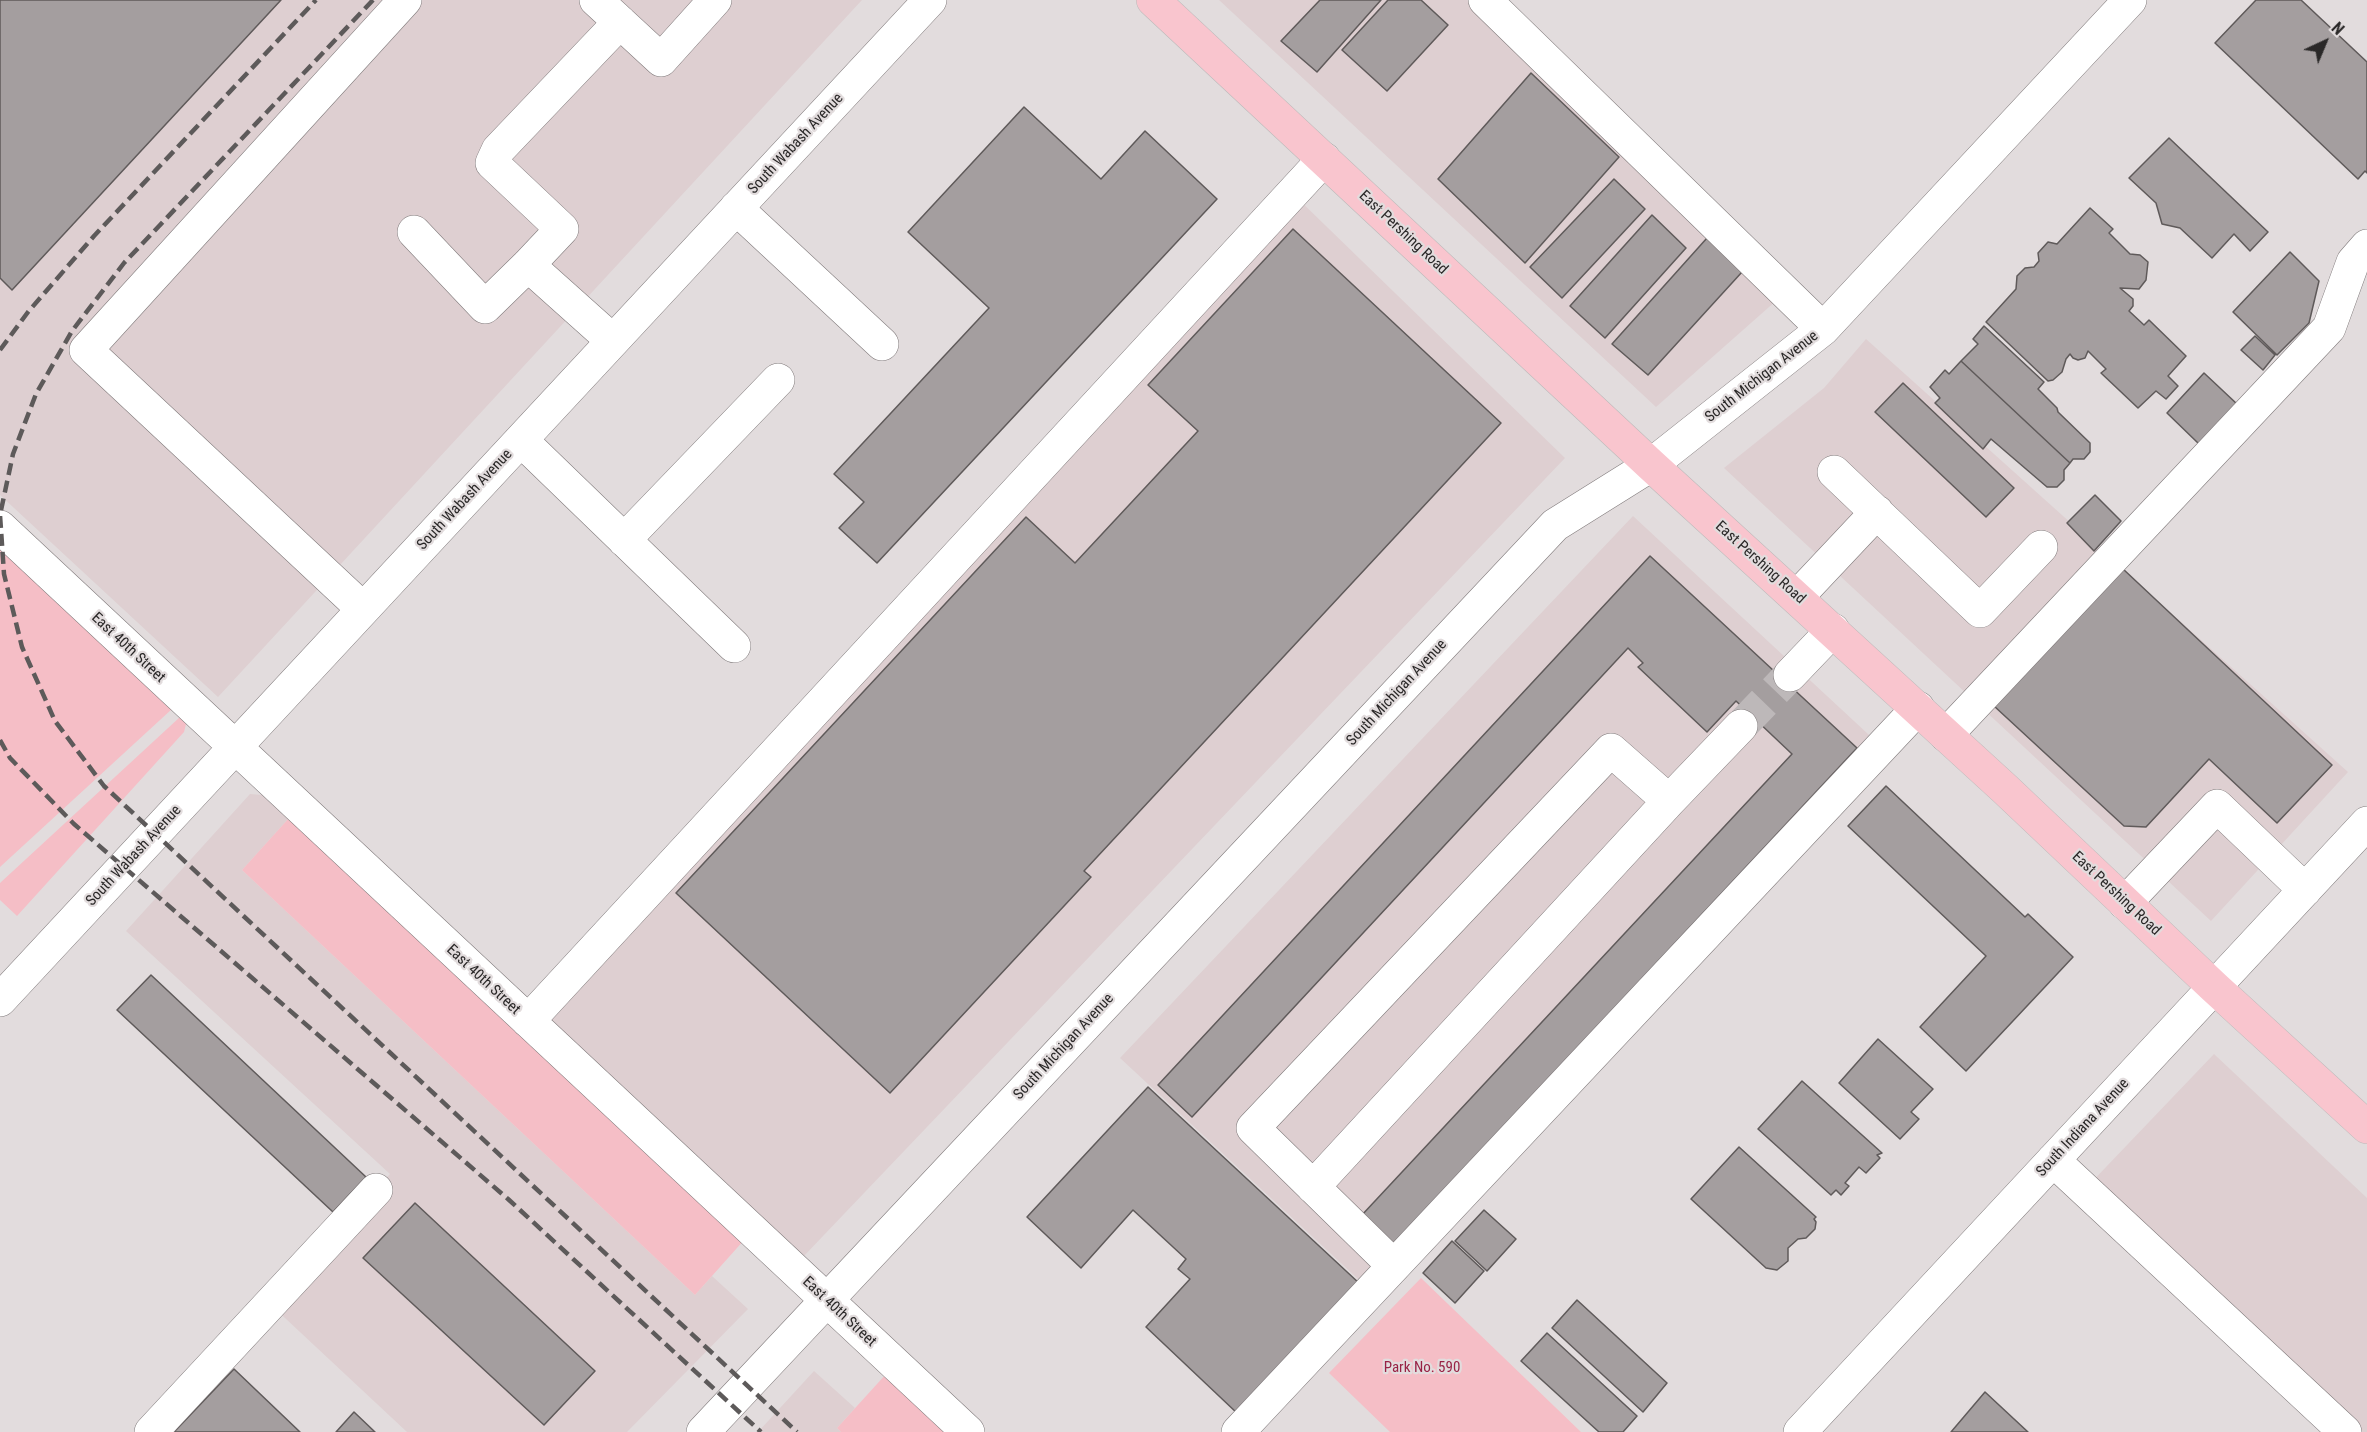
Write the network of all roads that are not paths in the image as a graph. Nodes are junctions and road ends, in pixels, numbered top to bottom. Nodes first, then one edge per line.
1 (405, 0) edge
2 (596, 0) edge
3 (716, 0) edge
4 (930, 0) edge
5 (1153, 0) edge
6 (1485, 0) edge
7 (2130, 0) edge
8 (620, 22) junction
9 (1324, 159) junction
10 (736, 208) junction
11 (414, 232) dead end
12 (2367, 246) edge
13 (528, 265) junction
14 (1823, 329) junction
15 (613, 341) junction
16 (882, 344) dead end
17 (778, 380) dead end
18 (521, 440) junction
19 (1651, 465) junction
20 (1834, 472) dead end
21 (1877, 512) junction
22 (0, 527) edge
23 (624, 540) junction
24 (2041, 547) dead end
25 (1797, 597) junction
26 (363, 609) junction
27 (1833, 630) junction
28 (734, 646) dead end
29 (1790, 675) tunnel mouth
30 (1918, 708) junction
31 (1741, 726) tunnel mouth
32 (1946, 735) junction
33 (234, 748) junction
34 (1670, 801) junction
35 (2367, 824) edge
36 (2305, 890) junction
37 (2126, 903) junction
38 (2214, 987) junction
39 (0, 1000) edge
40 (528, 1021) junction
41 (2367, 1127) edge
42 (2053, 1160) junction
43 (1313, 1187) junction
44 (376, 1190) dead end
45 (1394, 1266) junction
46 (827, 1300) junction
47 (151, 1432) edge
48 (703, 1432) edge
49 (968, 1432) edge
50 (1238, 1432) edge
51 (1800, 1432) edge
52 (2344, 1432) edge

1 - 26 street
2 - 8 street
3 - 8 street
4 - 10 street, South Wabash Avenue
5 - 9 main road, East Pershing Road
6 - 14 street
7 - 14 street, South Michigan Avenue
8 - 13 street
9 - 19 main road, East Pershing Road
9 - 40 street
10 - 15 street, South Wabash Avenue
10 - 16 street
11 - 13 street
12 - 32 street
13 - 15 street
14 - 19 street, South Michigan Avenue
15 - 18 street, South Wabash Avenue
17 - 23 street
18 - 23 street
18 - 26 street, South Wabash Avenue
19 - 25 main road, East Pershing Road
19 - 46 street, South Michigan Avenue
20 - 21 street
21 - 24 street
21 - 25 street
22 - 33 street, East 40th Street
23 - 28 street
25 - 27 main road, East Pershing Road
26 - 33 street, South Wabash Avenue
27 - 29 street
27 - 30 main road, East Pershing Road
30 - 32 main road, East Pershing Road
30 - 45 street
31 - 34 street
32 - 37 main road, East Pershing Road
33 - 39 street, South Wabash Avenue
33 - 40 street, East 40th Street
34 - 43 street
34 - 43 street
35 - 36 street, South Indiana Avenue
36 - 37 street
36 - 38 street, South Indiana Avenue
37 - 38 main road, East Pershing Road
38 - 41 main road, East Pershing Road
38 - 42 street, South Indiana Avenue
40 - 46 street, East 40th Street
42 - 51 street, South Indiana Avenue
42 - 52 street
43 - 45 street
44 - 47 street
45 - 50 street
46 - 48 street, South Michigan Avenue
46 - 49 street, East 40th Street

